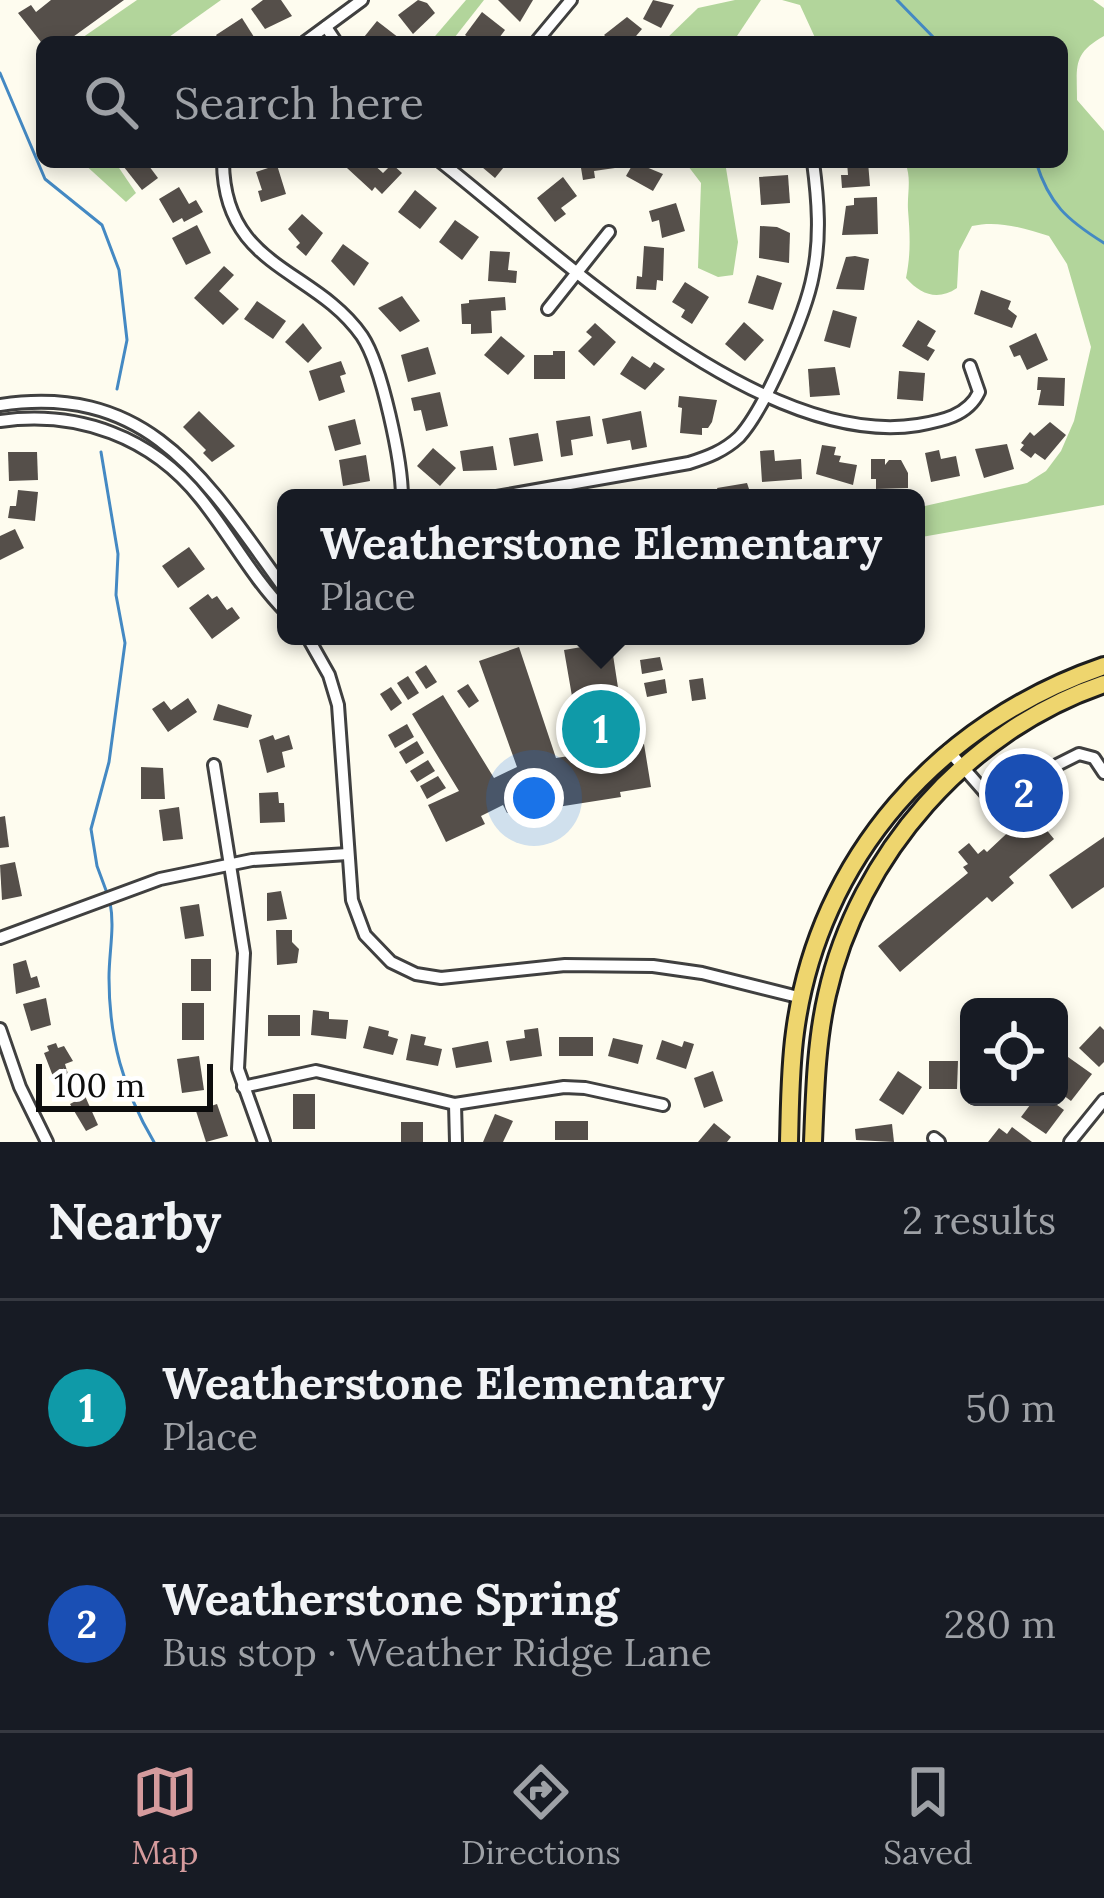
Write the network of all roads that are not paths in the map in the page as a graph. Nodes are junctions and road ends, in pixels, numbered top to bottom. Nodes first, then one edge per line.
1 (362, 0) edge
2 (571, 0) edge
3 (326, 27) junction
4 (313, 36) edge
5 (332, 36) edge
6 (541, 36) edge
7 (224, 168) edge
8 (449, 168) edge
9 (813, 168) edge
10 (609, 232) dead end
11 (578, 270) junction
12 (548, 309) dead end
13 (970, 366) dead end
14 (765, 395) junction
15 (0, 405) edge
16 (0, 421) edge
17 (401, 489) edge
18 (537, 489) edge
19 (277, 579) edge
20 (277, 600) edge
21 (313, 645) edge
22 (1104, 666) edge
23 (1104, 684) edge
24 (948, 750) junction
25 (214, 765) dead end
26 (963, 768) junction
27 (1104, 773) edge
28 (348, 854) junction
29 (231, 864) junction
30 (0, 938) edge
31 (802, 998) junction
32 (825, 1004) junction
33 (0, 1029) edge
34 (243, 1087) junction
35 (1104, 1100) edge
36 (455, 1104) junction
37 (663, 1105) dead end
38 (46, 1142) edge
39 (264, 1142) edge
40 (456, 1142) edge
41 (789, 1142) edge
42 (813, 1142) edge
43 (1070, 1142) edge

1 - 3 street
2 - 6 street
3 - 4 street
3 - 5 street
7 - 17 street
8 - 11 street
9 - 14 street
10 - 11 street
11 - 12 street
11 - 14 street
13 - 14 street
14 - 18 street
15 - 19 street
16 - 20 street
21 - 28 street
22 - 24 main road
23 - 26 main road
24 - 26 street
24 - 31 main road
25 - 29 street
26 - 27 street
26 - 32 main road
28 - 29 street
28 - 31 street
29 - 30 street
29 - 34 street
31 - 32 main road
31 - 41 main road
32 - 42 main road
33 - 38 street
34 - 36 street
34 - 39 street
35 - 43 street
36 - 37 street
36 - 40 street

